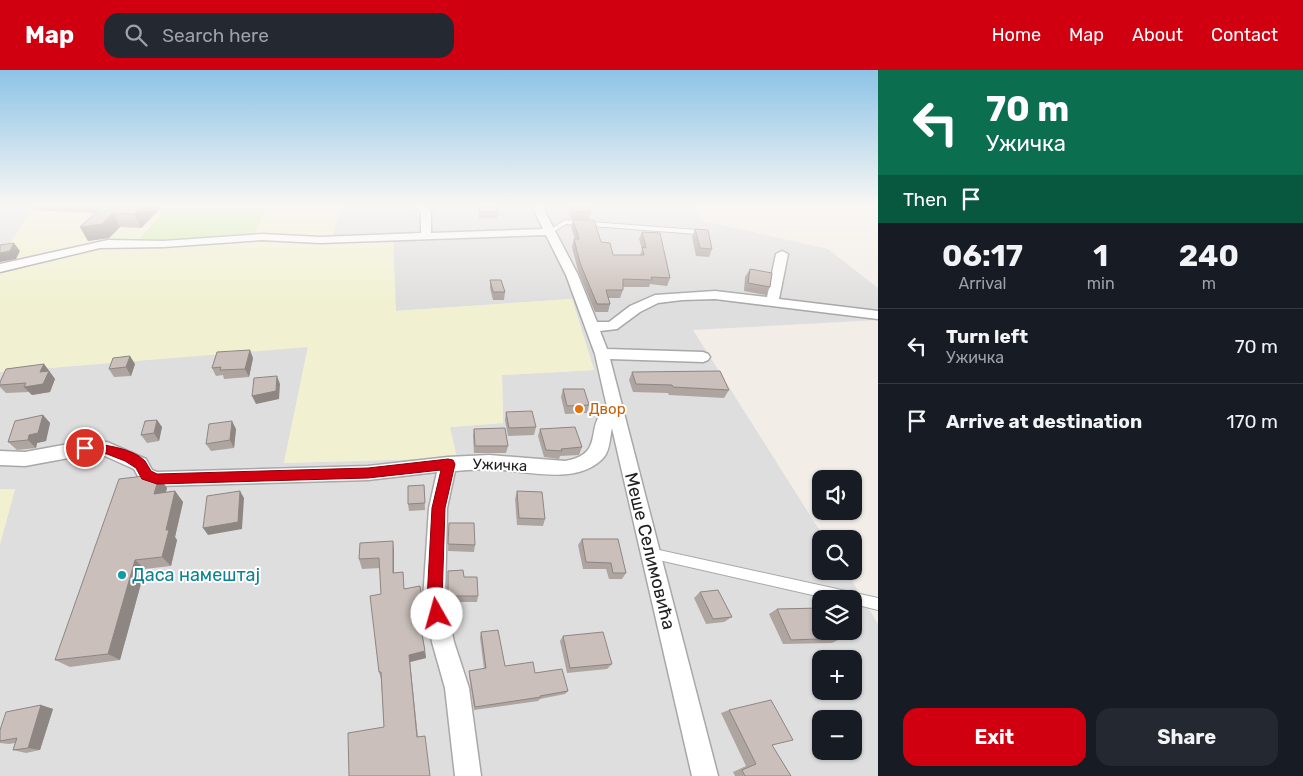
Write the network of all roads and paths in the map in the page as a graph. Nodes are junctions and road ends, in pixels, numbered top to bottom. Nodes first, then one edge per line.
1 (234, 239) edge
2 (313, 239) edge
3 (348, 239) edge
4 (554, 239) edge
5 (782, 254) dead end
6 (0, 268) edge
7 (772, 302) junction
8 (874, 314) edge
9 (593, 327) junction
10 (602, 354) junction
11 (703, 357) dead end
12 (616, 409) junction
13 (0, 458) edge
14 (448, 464) junction
15 (650, 553) junction
16 (878, 604) edge
17 (468, 776) edge
18 (705, 776) edge

1 - 6 street
2 - 3 street
4 - 9 street, Меше Селимовића
5 - 7 street
7 - 8 street
7 - 9 street
9 - 10 street, Меше Селимовића
10 - 11 street
10 - 12 street, Меше Селимовића
12 - 14 street, Ужичка
12 - 15 street, Меше Селимовића
13 - 14 street, Ужичка
14 - 17 street
15 - 16 lane
15 - 18 street, Меше Селимовића

